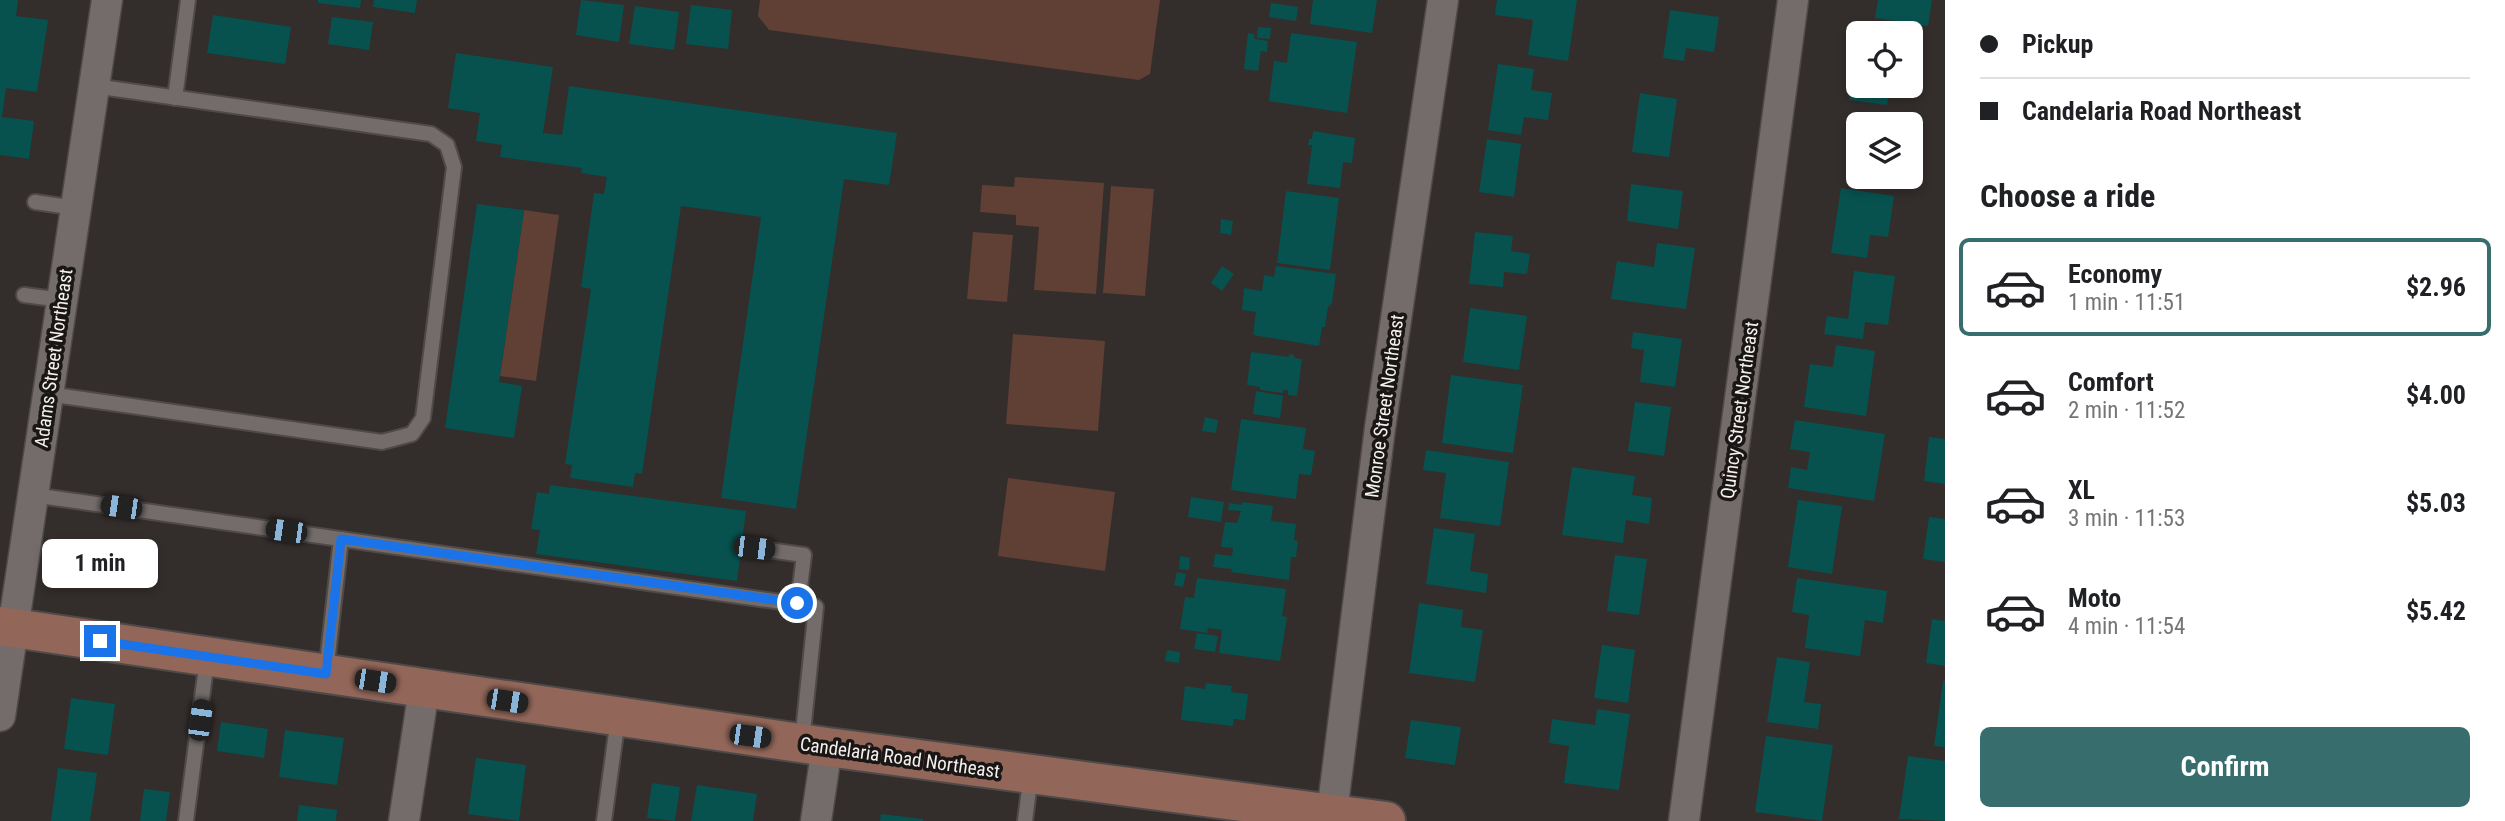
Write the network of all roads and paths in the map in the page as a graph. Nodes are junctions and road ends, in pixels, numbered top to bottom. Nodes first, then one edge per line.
1 (107, 0) edge
2 (188, 0) edge
3 (1443, 0) edge
4 (1793, 0) edge
5 (94, 86) junction
6 (175, 98) junction
7 (35, 202) dead end
8 (76, 208) junction
9 (24, 295) dead end
10 (62, 300) junction
11 (48, 394) junction
12 (33, 495) junction
13 (341, 539) junction
14 (754, 548) dead end
15 (797, 603) junction
16 (6, 627) edge
17 (208, 657) junction
18 (326, 674) junction
19 (424, 688) junction
20 (0, 716) edge
21 (618, 717) junction
22 (815, 745) junction
23 (1031, 774) junction
24 (1233, 811) edge
25 (1332, 813) junction
26 (186, 821) edge
27 (404, 821) edge
28 (604, 821) edge
29 (816, 821) edge
30 (1025, 821) edge
31 (1386, 821) edge
32 (1684, 821) edge

1 - 5 street, Adams Street Northeast
2 - 6 lane
3 - 25 street, Monroe Street Northeast
4 - 32 street, Quincy Street Northeast
5 - 6 lane
5 - 8 street, Adams Street Northeast
6 - 11 lane
7 - 8 lane
8 - 10 street, Adams Street Northeast
9 - 10 lane
10 - 11 street, Adams Street Northeast
11 - 12 street, Adams Street Northeast
12 - 13 lane
12 - 16 street, Adams Street Northeast
13 - 15 lane
13 - 18 lane
14 - 15 lane
15 - 22 lane
16 - 17 main road, Candelaria Road Northeast
16 - 20 street, Adams Street Northeast
17 - 18 main road, Candelaria Road Northeast
17 - 26 lane
18 - 19 main road, Candelaria Road Northeast
19 - 21 main road, Candelaria Road Northeast
19 - 27 street
21 - 22 main road, Candelaria Road Northeast
21 - 28 lane
22 - 23 main road, Candelaria Road Northeast
22 - 29 street
23 - 24 main road, Candelaria Road Northeast
23 - 30 lane
24 - 25 main road, Candelaria Road Northeast
25 - 31 main road, Candelaria Road Northeast

